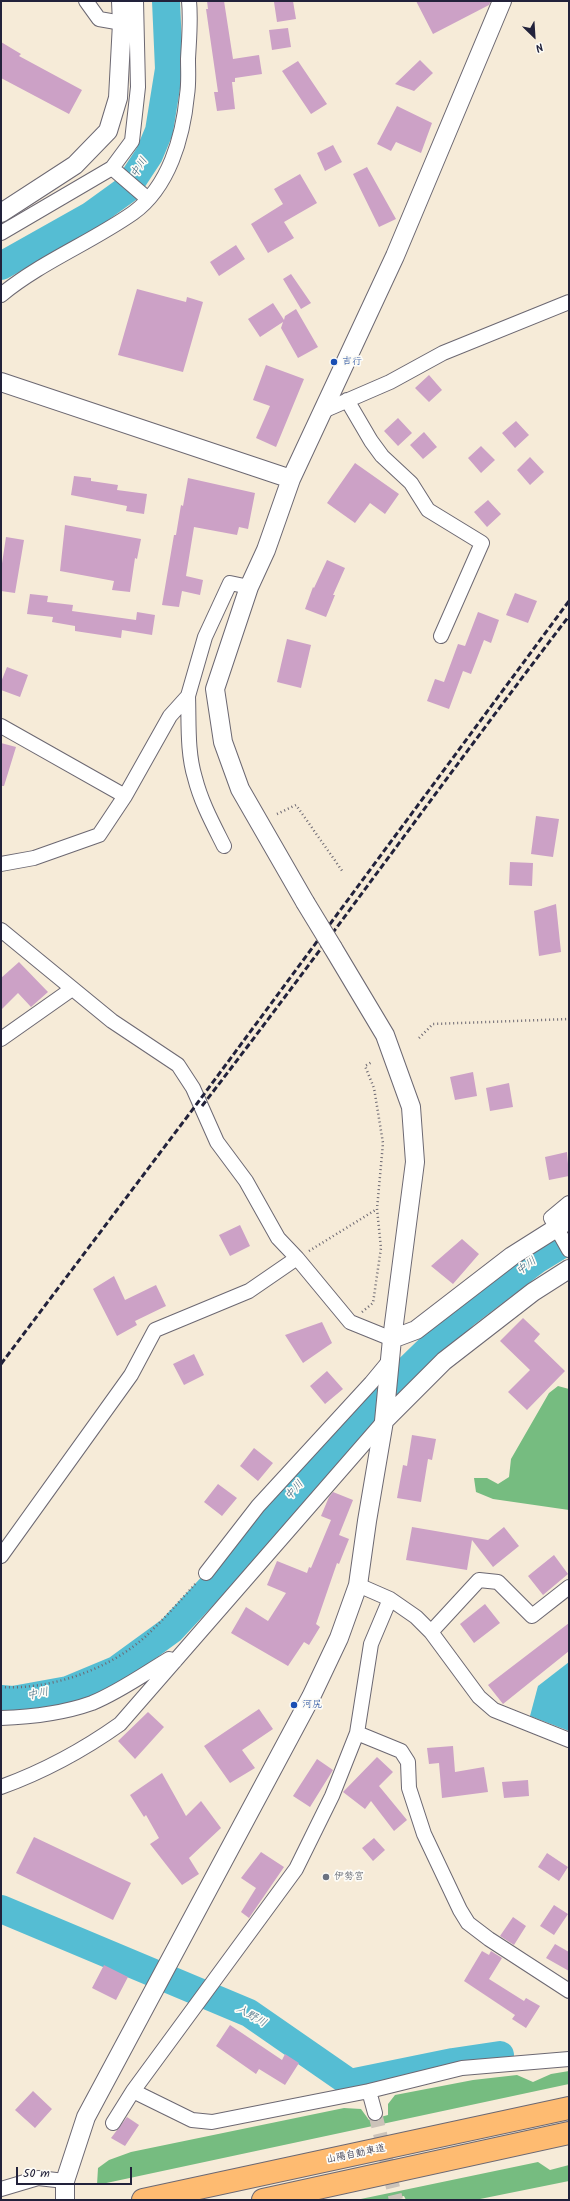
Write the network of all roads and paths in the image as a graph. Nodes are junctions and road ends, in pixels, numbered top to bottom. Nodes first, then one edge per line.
1 (86, 1) edge
2 (121, 1) edge
3 (136, 1) edge
4 (189, 1) edge
5 (502, 1) edge
6 (122, 23) junction
7 (114, 170) junction
8 (146, 197) junction
9 (1, 213) edge
10 (1, 233) edge
11 (1, 295) edge
12 (569, 302) edge
13 (1, 382) edge
14 (347, 400) junction
15 (322, 411) junction
16 (291, 479) junction
17 (248, 587) junction
18 (441, 636) dead end
19 (188, 696) junction
20 (1, 726) edge
21 (125, 796) junction
22 (277, 814) dead end
23 (224, 846) dead end
24 (1, 864) edge
25 (343, 872) dead end
26 (1, 930) edge
27 (72, 989) junction
28 (569, 1019) edge
29 (419, 1038) dead end
30 (1, 1039) edge
31 (372, 1062) dead end
32 (569, 1203) edge
33 (377, 1209) junction
34 (561, 1228) edge
35 (569, 1250) edge
36 (297, 1258) junction
37 (569, 1269) edge
38 (350, 1322) junction
39 (392, 1339) junction
40 (390, 1360) junction
41 (384, 1421) junction
42 (1, 1556) edge
43 (206, 1573) joint
44 (358, 1585) junction
45 (569, 1587) edge
46 (390, 1599) junction
47 (431, 1632) junction
48 (175, 1661) junction
49 (1, 1687) edge
50 (1, 1718) edge
51 (357, 1733) junction
52 (569, 1740) edge
53 (1, 1787) edge
54 (569, 1991) edge
55 (569, 2059) edge
56 (134, 2091) junction
57 (369, 2091) junction
58 (569, 2108) edge
59 (375, 2112) tunnel mouth
60 (113, 2123) dead end
61 (569, 2133) edge
62 (65, 2181) junction
63 (1, 2189) edge
64 (65, 2200) edge
65 (143, 2200) edge
66 (264, 2200) edge

1 - 6 street
2 - 6 street
3 - 7 street
4 - 8 street
5 - 15 street
6 - 9 street
7 - 8 street
7 - 10 street
8 - 11 street
12 - 14 street
13 - 16 street
14 - 15 street
14 - 18 street
15 - 16 street
16 - 17 street
17 - 19 street
17 - 39 street, bridge
19 - 21 street
19 - 23 street
20 - 21 street
21 - 24 street
22 - 25 path
26 - 27 street
27 - 30 street
27 - 36 street
28 - 29 path
31 - 33 path
32 - 34 street
33 - 36 path
33 - 38 path
34 - 35 street
34 - 39 street
36 - 38 street
36 - 42 street
37 - 41 street
38 - 39 street
39 - 40 street
40 - 41 street
40 - 43 street
41 - 44 street
41 - 48 street
43 - 49 path
44 - 46 street
44 - 62 street
45 - 47 street
46 - 47 street
46 - 51 street
47 - 52 street
48 - 50 street
48 - 53 street
51 - 54 street
51 - 56 street
55 - 57 street
56 - 57 street
56 - 60 street
57 - 59 street
58 - 65 highway, 山陽自動車道
61 - 66 highway
62 - 63 street
62 - 64 street

